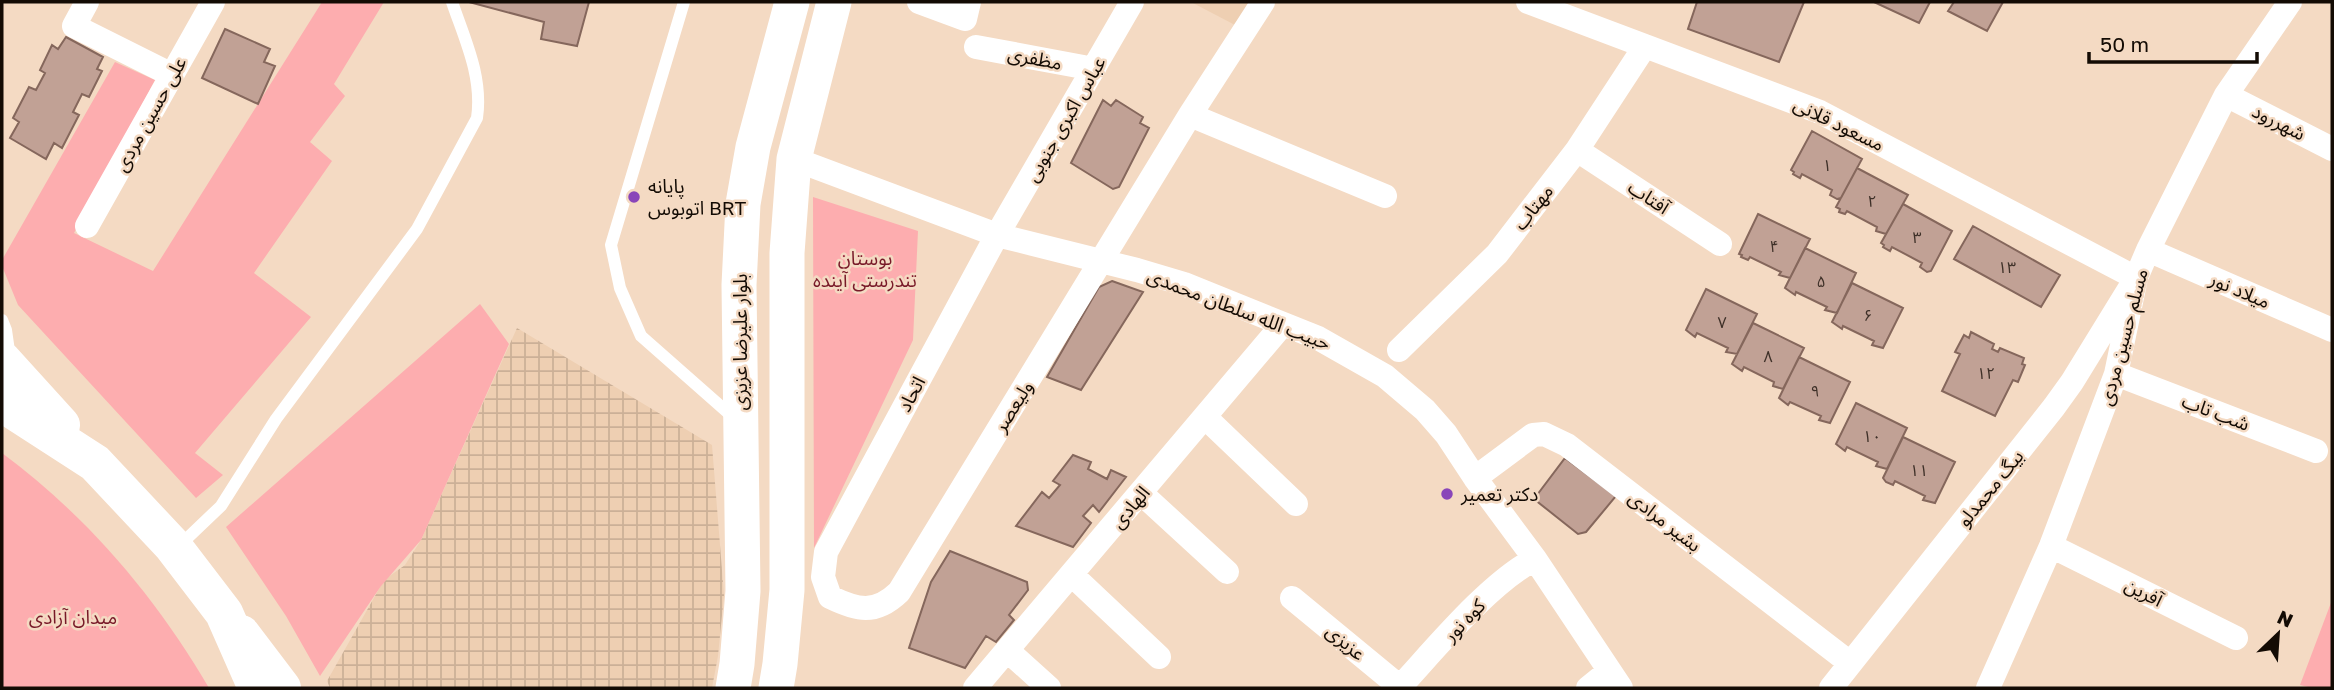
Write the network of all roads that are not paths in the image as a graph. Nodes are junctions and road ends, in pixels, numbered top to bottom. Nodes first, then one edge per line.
1 (87, 2) edge
2 (213, 2) edge
3 (452, 2) edge
4 (684, 2) edge
5 (792, 2) edge
6 (834, 2) edge
7 (919, 2) edge
8 (969, 2) edge
9 (1132, 2) edge
10 (1263, 2) edge
11 (1528, 2) edge
12 (2290, 2) edge
13 (1645, 46) junction
14 (976, 47) dead end
15 (1094, 69) junction
16 (172, 75) junction
17 (2226, 95) junction
18 (1190, 115) junction
19 (753, 147) junction
20 (2332, 149) edge
21 (1577, 150) junction
22 (794, 159) junction
23 (1385, 197) dead end
24 (87, 226) dead end
25 (997, 235) junction
26 (1720, 244) dead end
27 (2148, 250) junction
28 (1102, 261) junction
29 (2136, 278) junction
30 (2, 320) edge
31 (1283, 324) junction
32 (2332, 330) edge
33 (1399, 350) dead end
34 (2116, 374) junction
35 (5, 378) edge
36 (1205, 417) junction
37 (740, 423) junction
38 (2316, 451) dead end
39 (740, 467) junction
40 (787, 469) junction
41 (1475, 478) junction
42 (1141, 494) junction
43 (1296, 504) dead end
44 (2051, 546) junction
45 (176, 550) junction
46 (826, 552) joint
47 (1535, 559) junction
48 (1227, 572) dead end
49 (1072, 575) junction
50 (1292, 598) dead end
51 (224, 613) junction
52 (2236, 638) dead end
53 (1007, 650) junction
54 (1159, 657) dead end
55 (1850, 663) junction
56 (1615, 680) edge
57 (257, 688) edge
58 (282, 688) edge
59 (733, 688) edge
60 (776, 688) edge
61 (975, 688) edge
62 (1049, 688) edge
63 (1399, 688) edge
64 (1588, 688) edge
65 (1831, 688) edge
66 (1988, 688) edge

1 - 16 street
2 - 16 street, علی حسین مردی
3 - 45 lane
4 - 37 lane
5 - 19 main road, بلوار علیرضا عزیزی
6 - 22 main road
7 - 8 street
9 - 15 street, عباس اکبری جنوبی
10 - 18 street, ولیعصر
11 - 13 street, مسعود قلانی
12 - 17 street, مسلم حسین مردی
13 - 21 street, مهتاب
13 - 29 street, مسعود قلانی
14 - 15 street, مظفری
15 - 25 street, عباس اکبری جنوبی
16 - 24 street, علی حسین مردی
17 - 20 street, شهررود
17 - 27 street, مسلم حسین مردی
18 - 23 street
18 - 28 street, ولیعصر
19 - 22 main road
19 - 37 main road, بلوار علیرضا عزیزی
21 - 26 street, آفتاب
21 - 33 street, مهتاب
22 - 25 street, حبیب الله سلطان محمدی
22 - 40 main road
25 - 28 street, حبیب الله سلطان محمدی
25 - 46 street, اتحاد
27 - 29 street, مسلم حسین مردی
27 - 32 street, میلاد نور
28 - 31 street, حبیب الله سلطان محمدی
28 - 46 street, ولیعصر
29 - 34 street, مسلم حسین مردی
29 - 55 street, بیگ محمدلو
30 - 35 lane
31 - 36 street, الهادی
31 - 41 street, حبیب الله سلطان محمدی
34 - 38 street, شب تاب
34 - 44 street, مسلم حسین مردی
35 - 45 main road
36 - 42 street, الهادی
36 - 43 street
37 - 39 main road, بلوار علیرضا عزیزی
39 - 40 main road
39 - 59 main road, بلوار علیرضا عزیزی
40 - 60 main road
41 - 47 street, حبیب الله سلطان محمدی
41 - 55 street, بشیر مرادی
42 - 48 street
42 - 49 street, الهادی
44 - 52 street, آفرین
44 - 66 street, مسلم حسین مردی
45 - 51 main road
47 - 56 street, حبیب الله سلطان محمدی
47 - 63 street, کوه نور
49 - 53 street, الهادی
49 - 54 street
50 - 63 street, عزیزی
51 - 57 main road
51 - 58 main road
53 - 61 street, الهادی
53 - 62 street
55 - 65 street, بیگ محمدلو
56 - 64 street

